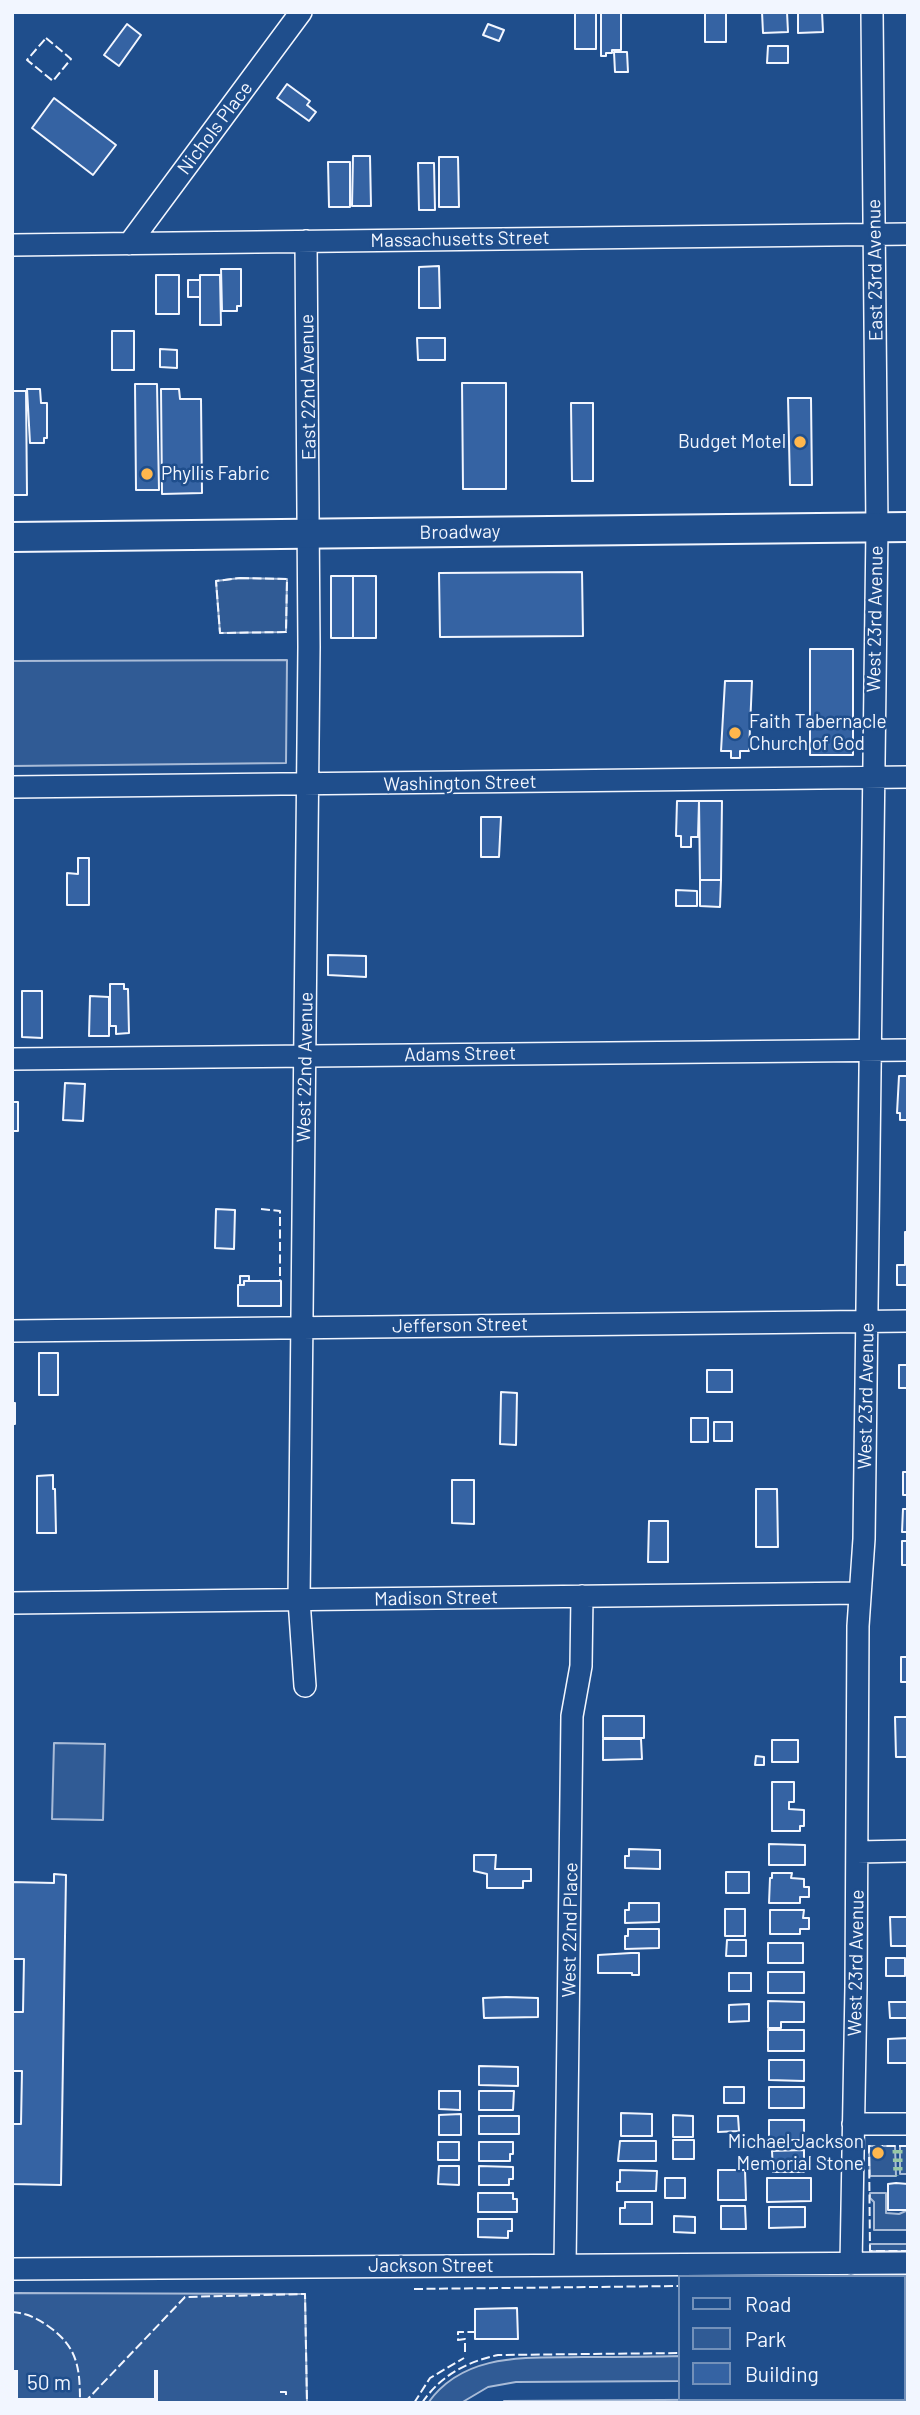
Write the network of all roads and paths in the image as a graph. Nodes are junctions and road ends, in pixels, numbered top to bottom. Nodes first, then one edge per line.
1 (301, 12) edge
2 (872, 12) edge
3 (874, 234) junction
4 (908, 234) edge
5 (306, 241) junction
6 (129, 244) junction
7 (12, 245) edge
8 (908, 527) edge
9 (877, 528) junction
10 (310, 534) junction
11 (12, 537) edge
12 (872, 777) junction
13 (908, 777) edge
14 (308, 785) junction
15 (12, 788) edge
16 (870, 1050) junction
17 (908, 1050) edge
18 (306, 1055) junction
19 (12, 1059) edge
20 (908, 1321) edge
21 (867, 1322) junction
22 (300, 1327) junction
23 (12, 1331) edge
24 (860, 1593) junction
25 (582, 1596) junction
26 (299, 1600) junction
27 (12, 1603) edge
28 (305, 1686) dead end
29 (908, 1851) edge
30 (857, 1852) junction
31 (908, 2123) edge
32 (853, 2124) junction
33 (908, 2263) edge
34 (850, 2264) junction
35 (565, 2266) junction
36 (12, 2269) edge

1 - 6 street, Nichols Place
2 - 3 street, East 23rd Avenue
3 - 4 street, Massachusetts Street
3 - 5 street, Massachusetts Street
3 - 9 street, East 23rd Avenue
5 - 6 street, Massachusetts Street
5 - 10 street, East 22nd Avenue
6 - 7 street, Massachusetts Street
8 - 9 main road, Broadway
9 - 10 main road, Broadway
9 - 12 street, West 23rd Avenue
10 - 11 main road, Broadway
10 - 14 street, West 22nd Avenue
12 - 13 street, Washington Street
12 - 14 street, Washington Street
12 - 16 street, West 23rd Avenue
14 - 15 street, Washington Street
14 - 18 street, West 22nd Avenue
16 - 17 street, Adams Street
16 - 18 street, Adams Street
16 - 21 street, West 23rd Avenue
18 - 19 street, Adams Street
18 - 22 street, West 22nd Avenue
20 - 21 street, Jefferson Street
21 - 22 street, Jefferson Street
21 - 24 street, West 23rd Avenue
22 - 23 street, Jefferson Street
22 - 26 street, West 22nd Avenue
24 - 25 street, Madison Street
24 - 30 street, West 23rd Avenue
25 - 26 street, Madison Street
25 - 35 street, West 22nd Place
26 - 27 street, Madison Street
26 - 28 street, West 22nd Avenue
29 - 30 street
30 - 32 street, West 23rd Avenue
31 - 32 street
32 - 34 street, West 23rd Avenue
33 - 34 street, Jackson Street
34 - 35 street, Jackson Street
35 - 36 street, Jackson Street

